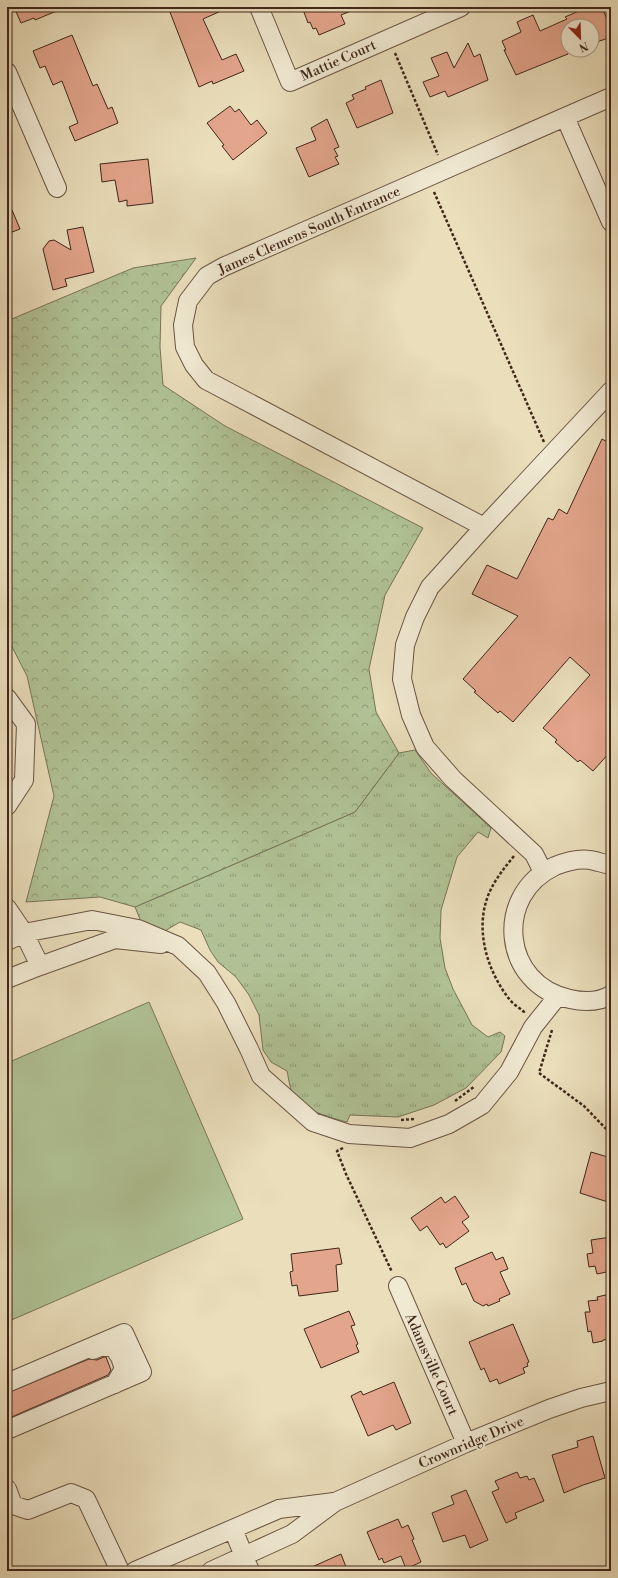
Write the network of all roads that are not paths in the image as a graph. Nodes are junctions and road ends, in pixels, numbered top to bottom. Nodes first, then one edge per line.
1 (258, 7) edge
2 (461, 7) edge
3 (7, 72) edge
4 (611, 97) edge
5 (565, 117) junction
6 (57, 188) dead end
7 (611, 222) edge
8 (611, 391) edge
9 (484, 527) junction
10 (7, 698) edge
11 (7, 806) edge
12 (611, 865) edge
13 (543, 872) junction
14 (7, 908) edge
15 (24, 933) junction
16 (7, 941) edge
17 (178, 946) junction
18 (40, 966) junction
19 (7, 979) edge
20 (611, 995) edge
21 (557, 997) junction
22 (398, 1286) road end
23 (7, 1383) edge
24 (611, 1391) edge
25 (7, 1430) edge
26 (466, 1443) junction
27 (7, 1489) edge
28 (335, 1502) junction
29 (233, 1529) junction
30 (247, 1564) edge
31 (120, 1571) edge
32 (135, 1571) edge
33 (211, 1571) edge

1 - 2 street, Mattie Court
3 - 6 street
4 - 5 street, James Clemens South Entrance
5 - 7 street
5 - 9 street, James Clemens South Entrance
8 - 9 street
9 - 13 street
10 - 11 street
12 - 13 street
13 - 21 street
14 - 15 street
15 - 16 street
15 - 17 street
15 - 18 street
17 - 18 street
17 - 21 street
18 - 19 street
20 - 21 street
22 - 26 street, Adamsville Court
23 - 25 street
24 - 26 street, Crownridge Drive
26 - 28 street, Crownridge Drive
27 - 31 street
28 - 29 street, Crownridge Drive
28 - 30 street, Crownridge Drive
29 - 30 street
29 - 32 street, Crownridge Drive
30 - 33 street, Crownridge Drive

